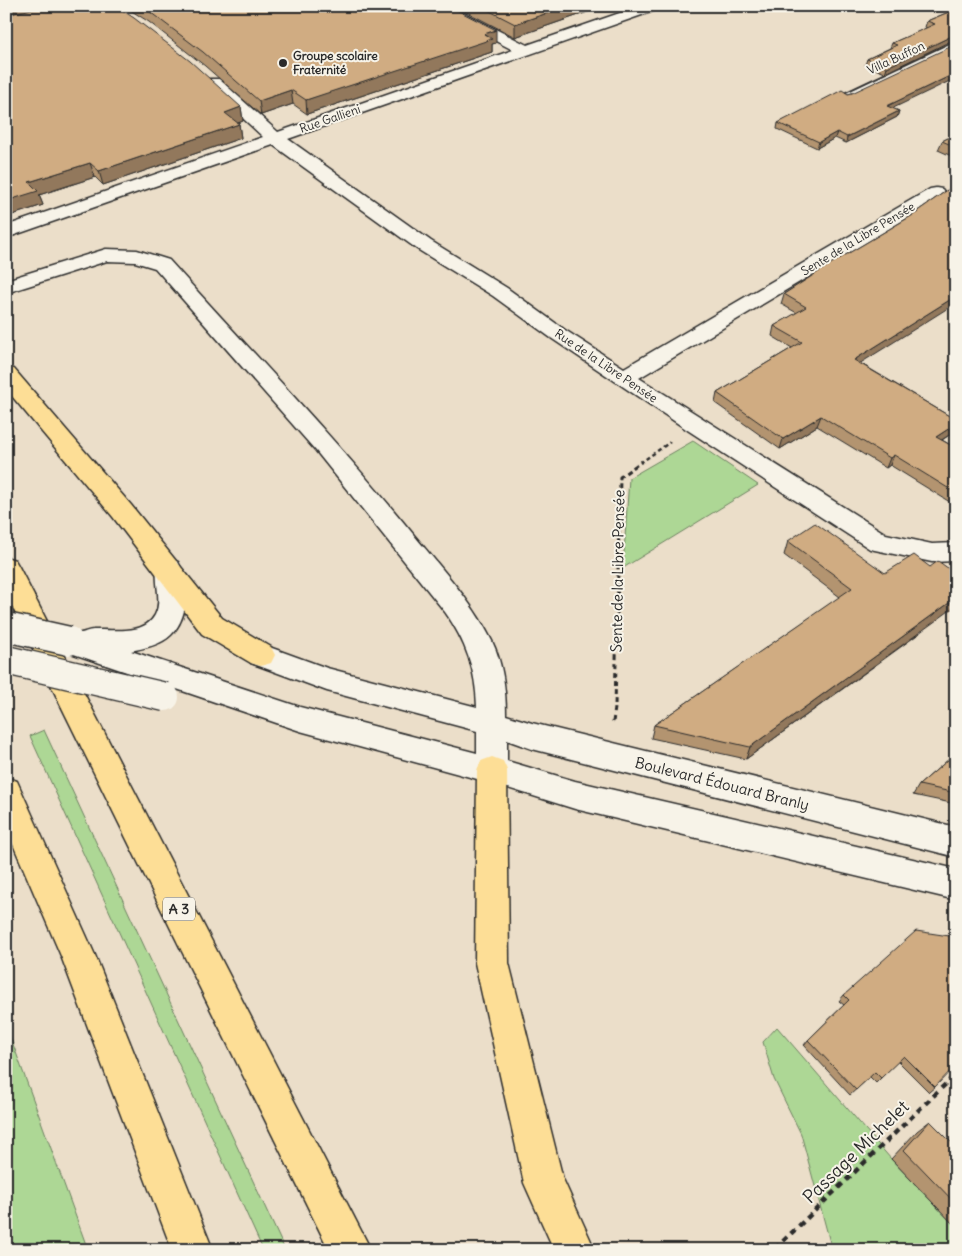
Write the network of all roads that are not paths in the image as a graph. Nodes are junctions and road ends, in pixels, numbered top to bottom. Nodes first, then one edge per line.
1 (439, 6) edge
2 (654, 6) edge
3 (956, 44) edge
4 (526, 50) junction
5 (199, 70) edge
6 (847, 95) edge
7 (275, 138) junction
8 (936, 192) dead end
9 (6, 232) edge
10 (6, 287) edge
11 (6, 374) edge
12 (624, 377) junction
13 (956, 552) edge
14 (6, 568) edge
15 (169, 569) junction
16 (6, 627) edge
17 (69, 641) junction
18 (261, 656) joint
19 (6, 660) edge
20 (300, 719) junction
21 (490, 721) junction
22 (492, 770) junction
23 (6, 791) edge
24 (956, 842) edge
25 (956, 885) edge
26 (193, 1250) edge
27 (351, 1250) edge
28 (575, 1250) edge

1 - 4 street
2 - 4 street, Rue Gallieni
3 - 6 lane, Villa Buffon
4 - 7 street, Rue Gallieni
5 - 7 street, Rue de la Libre Pensée
7 - 9 street, Rue Gallieni
7 - 12 street, Rue de la Libre Pensée
8 - 12 street, Sente de la Libre Pensée
10 - 21 street
11 - 15 highway
12 - 13 street, Rue de la Libre Pensée
14 - 27 highway, A 3
15 - 17 street
15 - 18 highway
16 - 17 street, bridge
17 - 20 street
18 - 21 street, Boulevard Édouard Branly
19 - 20 street, bridge
20 - 22 street
21 - 22 street
21 - 24 street, Boulevard Édouard Branly
22 - 25 street
22 - 28 highway
23 - 26 highway

